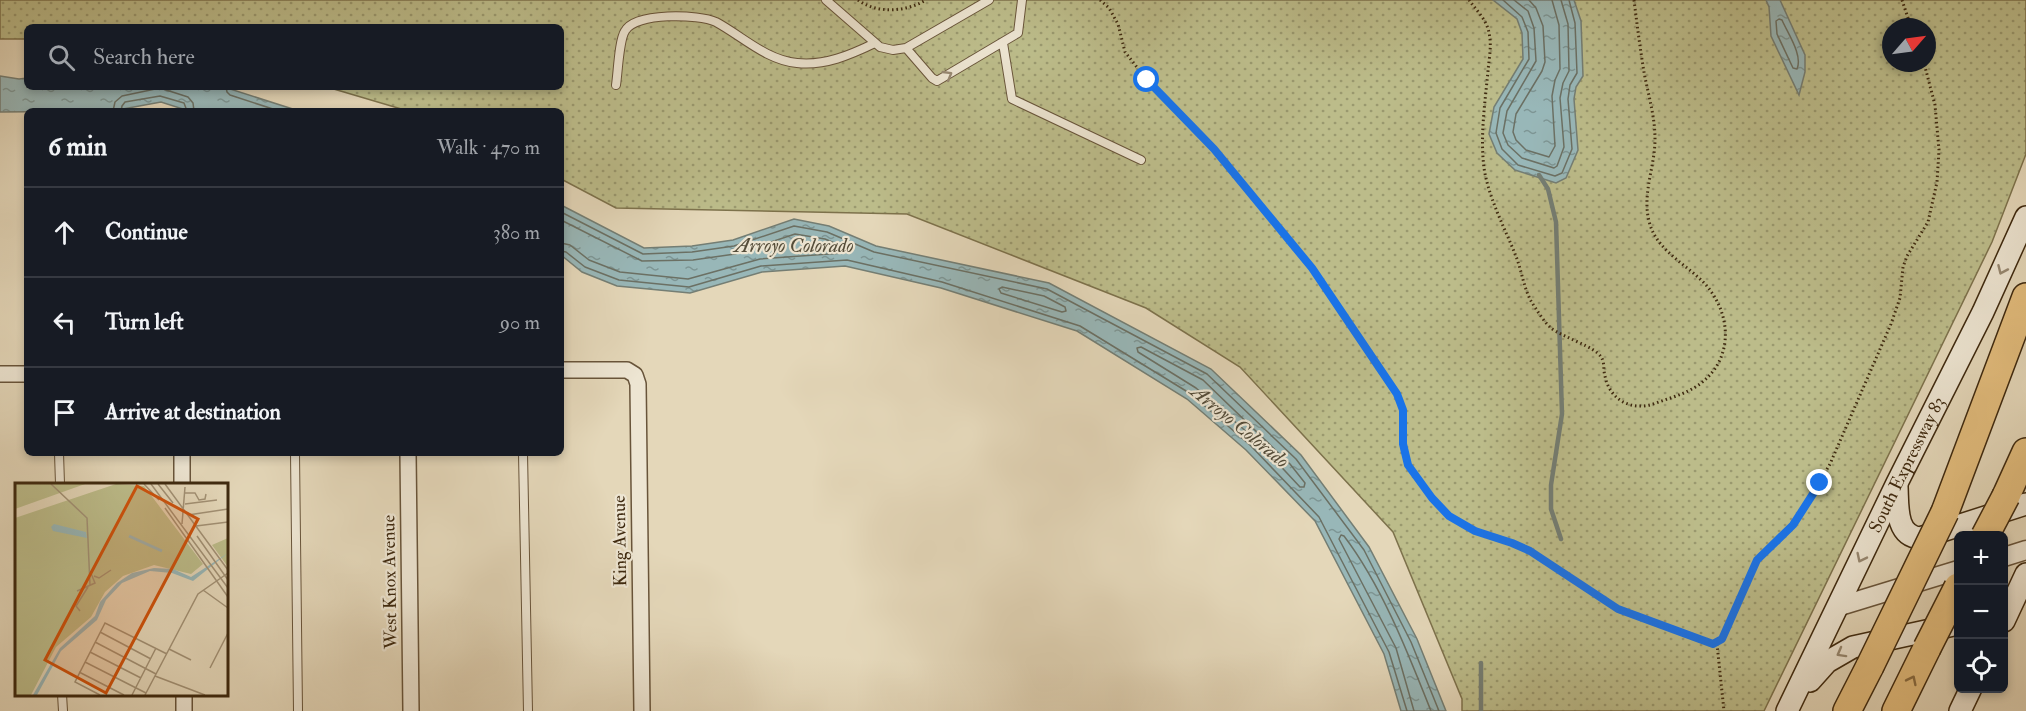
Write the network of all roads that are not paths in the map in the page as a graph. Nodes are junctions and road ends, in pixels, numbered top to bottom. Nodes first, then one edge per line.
1 (826, 0) edge
2 (989, 0) edge
3 (1022, 0) edge
4 (1003, 42) junction
5 (875, 43) junction
6 (906, 48) junction
7 (616, 85) dead end
8 (1141, 160) dead end
9 (2026, 217) edge
10 (2026, 297) edge
11 (2026, 342) edge
12 (564, 370) edge
13 (0, 374) edge
14 (24, 374) edge
15 (2026, 452) edge
16 (59, 456) edge
17 (182, 456) edge
18 (295, 456) edge
19 (408, 456) edge
20 (523, 456) edge
21 (60, 483) edge
22 (182, 483) edge
23 (1897, 483) junction
24 (2016, 500) edge
25 (1945, 512) junction
26 (1989, 531) edge
27 (2026, 550) edge
28 (2008, 556) edge
29 (1954, 572) edge
30 (2026, 574) edge
31 (1954, 597) edge
32 (1837, 607) junction
33 (2008, 615) edge
34 (1954, 625) edge
35 (1969, 693) edge
36 (1790, 706) edge
37 (298, 711) edge
38 (411, 711) edge
39 (528, 711) edge
40 (642, 711) edge
41 (1847, 711) edge
42 (1896, 711) edge
43 (1960, 711) edge

1 - 5 lane
2 - 6 lane
3 - 4 lane
6 -> 4 lane
4 - 8 lane
5 - 6 lane
5 - 7 lane
9 -> 23 main road, South Expressway 83
10 - 25 highway
11 - 25 highway
12 - 40 street, King Avenue
13 - 14 street
15 - 24 highway
16 - 21 lane
17 - 22 street
18 - 37 lane
19 - 38 street, West Knox Avenue
20 - 39 lane
23 - 24 main road
23 -> 32 main road, South Expressway 83
24 - 26 highway, bridge
25 - 41 highway, bridge
27 - 28 street
29 - 32 street
30 - 33 main road
42 -> 31 highway, bridge
32 - 36 main road, South Expressway 83
34 -> 36 main road
35 - 43 main road

